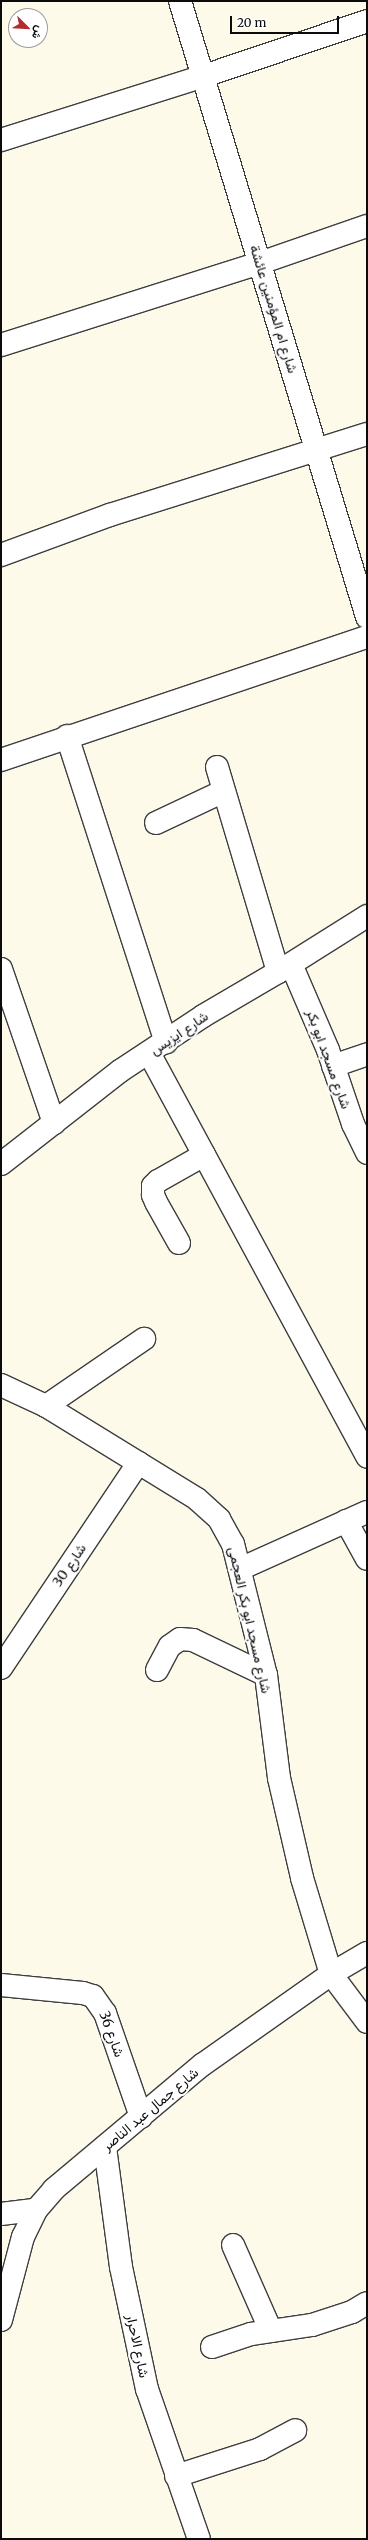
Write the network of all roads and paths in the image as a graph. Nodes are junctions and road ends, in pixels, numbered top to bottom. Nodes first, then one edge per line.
1 (180, 1) edge
2 (367, 21) edge
3 (201, 77) junction
4 (1, 140) edge
5 (367, 226) edge
6 (260, 263) junction
7 (1, 345) edge
8 (367, 434) edge
9 (316, 450) junction
10 (1, 555) edge
11 (367, 617) edge
12 (367, 637) edge
13 (67, 736) junction
14 (1, 760) edge
15 (217, 767) dead end
16 (224, 792) junction
17 (156, 823) dead end
18 (367, 916) edge
19 (285, 968) junction
20 (1, 969) edge
21 (157, 1047) junction
22 (367, 1054) edge
23 (333, 1066) junction
24 (54, 1123) junction
25 (367, 1153) edge
26 (204, 1155) junction
27 (1, 1164) edge
28 (179, 1243) dead end
29 (144, 1339) dead end
30 (1, 1384) edge
31 (46, 1406) junction
32 (367, 1457) edge
33 (138, 1463) junction
34 (367, 1512) edge
35 (346, 1522) junction
36 (367, 1559) edge
37 (240, 1569) junction
38 (1, 1668) edge
39 (157, 1670) dead end
40 (266, 1675) junction
41 (367, 1953) edge
42 (331, 1974) junction
43 (1, 1985) edge
44 (367, 2022) edge
45 (141, 2117) junction
46 (105, 2147) junction
47 (36, 2210) junction
48 (1, 2214) edge
49 (232, 2245) dead end
50 (367, 2303) edge
51 (1, 2320) edge
52 (271, 2331) junction
53 (212, 2347) dead end
54 (295, 2430) dead end
55 (176, 2476) junction
56 (198, 2539) edge

1 - 3 street, شارع ام المؤمنين عائشة
2 - 3 street
3 - 4 street
3 - 6 street, شارع ام المؤمنين عائشة
5 - 6 street
6 - 7 street
6 - 9 street, شارع ام المؤمنين عائشة
8 - 9 street
9 - 10 street
9 - 11 street, شارع ام المؤمنين عائشة
12 - 13 street
13 - 14 street
13 - 21 street
15 - 16 street, شارع مسجد ابو بكر
16 - 17 street
16 - 19 street, شارع مسجد ابو بكر
18 - 19 street, شارع ايزيس
19 - 21 street, شارع ايزيس
19 - 23 street, شارع مسجد ابو بكر
20 - 24 street
21 - 24 street, شارع ايزيس
21 - 26 street
22 - 23 street
23 - 25 street, شارع مسجد ابو بكر
24 - 27 street, شارع ايزيس
26 - 28 street
26 - 32 street
29 - 31 street
30 - 31 street, شارع مسجد ابو بكر العجمى
31 - 33 street, شارع مسجد ابو بكر العجمى
33 - 37 street, شارع مسجد ابو بكر العجمى
33 - 38 street, شارع 30
34 - 35 street
35 - 36 street
35 - 37 street
37 - 40 street, شارع مسجد ابو بكر العجمى
39 - 40 street
40 - 42 street, شارع مسجد ابو بكر العجمى
41 - 42 street, شارع جمال عبد الناصر
42 - 44 street
42 - 45 street, شارع جمال عبد الناصر
43 - 45 street, شارع 36
45 - 46 street, شارع جمال عبد الناصر
46 - 47 street, شارع جمال عبد الناصر
46 - 55 street, شارع الاحرار
47 - 48 street
47 - 51 street, شارع جمال عبد الناصر
49 - 52 street
50 - 52 street
52 - 53 street
54 - 55 street
55 - 56 street, شارع الاحرار

